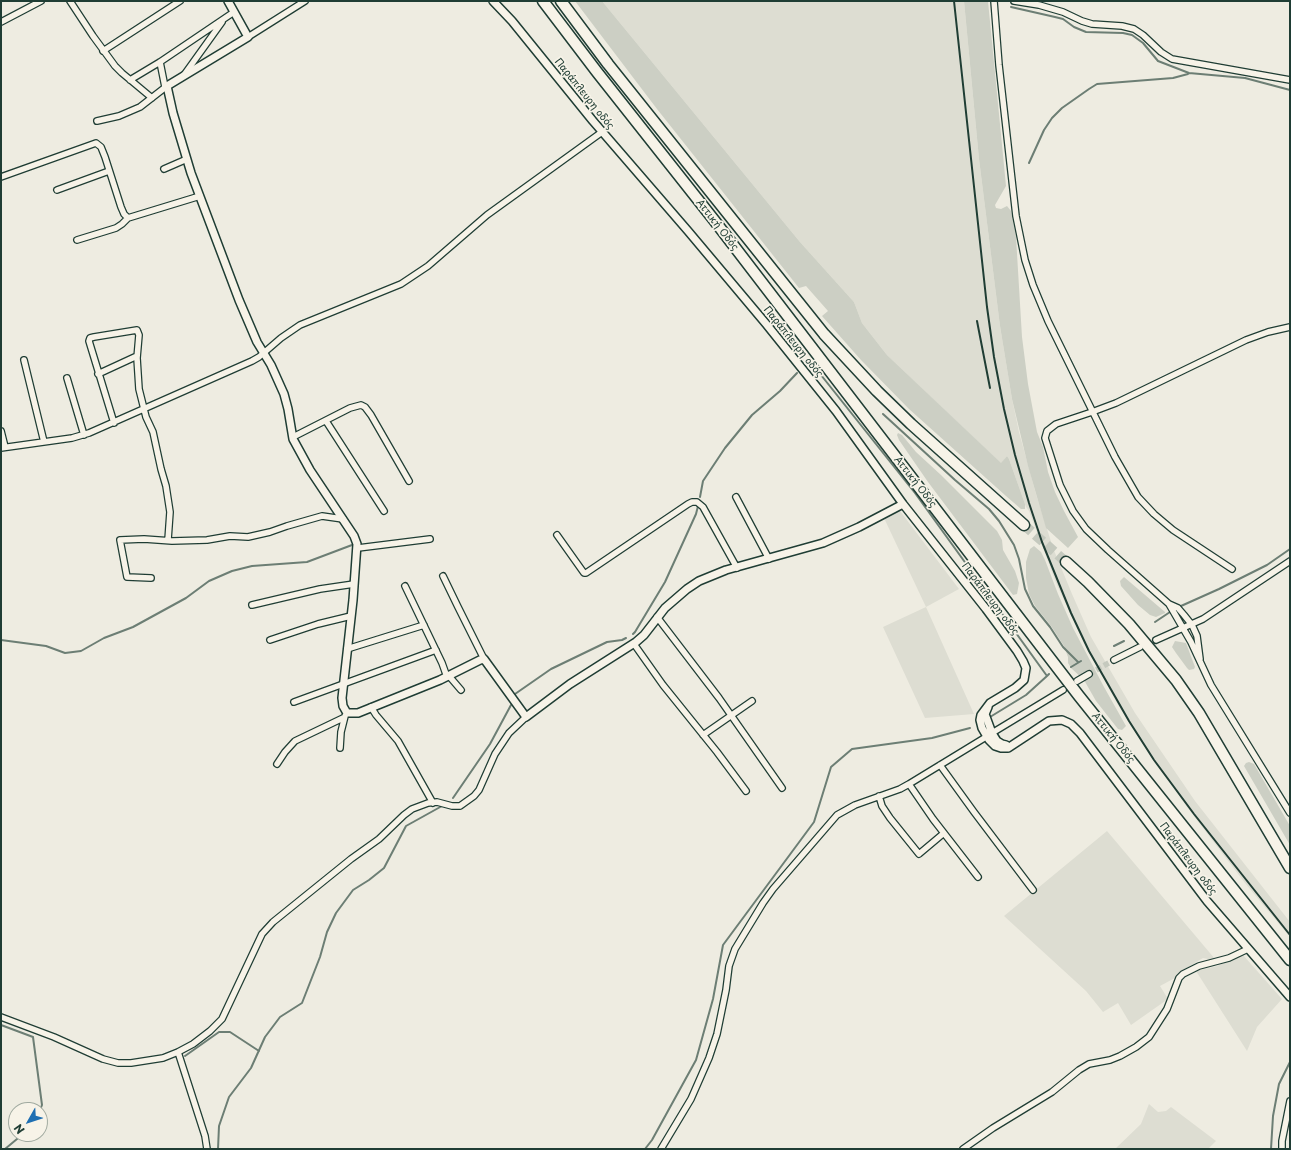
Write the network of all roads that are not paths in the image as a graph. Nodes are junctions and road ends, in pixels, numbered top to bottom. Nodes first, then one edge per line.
1 (41, 1) edge
2 (70, 1) edge
3 (180, 1) edge
4 (228, 1) edge
5 (305, 1) edge
6 (494, 1) edge
7 (543, 1) edge
8 (561, 1) edge
9 (994, 1) edge
10 (1014, 1) edge
11 (234, 12) junction
12 (225, 18) junction
13 (1, 22) edge
14 (248, 37) junction
15 (103, 51) junction
16 (160, 62) junction
17 (182, 76) junction
18 (130, 80) junction
19 (1290, 80) edge
20 (166, 86) junction
21 (152, 98) junction
22 (97, 121) dead end
23 (602, 132) junction
24 (187, 159) junction
25 (1, 169) edge
26 (164, 169) dead end
27 (109, 171) junction
28 (3, 176) edge
29 (57, 190) dead end
30 (200, 196) junction
31 (128, 218) junction
32 (78, 240) dead end
33 (1290, 328) edge
34 (263, 352) junction
35 (138, 356) junction
36 (24, 360) dead end
37 (98, 374) junction
38 (67, 378) dead end
39 (140, 398) junction
40 (153, 405) junction
41 (144, 409) junction
42 (1092, 412) junction
43 (326, 421) junction
44 (114, 423) junction
45 (1, 431) edge
46 (84, 435) junction
47 (293, 437) junction
48 (44, 442) junction
49 (3, 447) edge
50 (409, 481) dead end
51 (736, 497) dead end
52 (903, 504) junction
53 (384, 511) dead end
54 (342, 519) junction
55 (1024, 525) tunnel mouth
56 (557, 535) dead end
57 (430, 539) dead end
58 (168, 540) junction
59 (358, 548) junction
60 (769, 559) junction
61 (1290, 561) edge
62 (1066, 562) tunnel mouth
63 (736, 568) junction
64 (1232, 569) dead end
65 (443, 576) dead end
66 (150, 578) dead end
67 (354, 584) junction
68 (405, 586) dead end
69 (1169, 604) junction
70 (252, 605) dead end
71 (351, 616) junction
72 (657, 617) junction
73 (424, 625) junction
74 (1192, 625) junction
75 (1184, 628) junction
76 (270, 640) dead end
77 (1156, 640) dead end
78 (634, 644) junction
79 (1140, 647) dead end
80 (347, 649) junction
81 (436, 650) junction
82 (484, 659) junction
83 (1200, 659) junction
84 (1114, 660) tunnel mouth
85 (1089, 674) tunnel mouth
86 (448, 677) junction
87 (1077, 681) dead end
88 (344, 684) junction
89 (461, 690) dead end
90 (1063, 690) dead end
91 (752, 701) dead end
92 (294, 702) dead end
93 (371, 707) junction
94 (731, 715) junction
95 (345, 716) junction
96 (526, 717) junction
97 (703, 735) junction
98 (989, 735) junction
99 (340, 748) dead end
100 (277, 764) dead end
101 (940, 765) junction
102 (909, 784) junction
103 (782, 788) dead end
104 (746, 791) dead end
105 (879, 796) junction
106 (433, 803) junction
107 (1290, 813) edge
108 (944, 833) junction
109 (1290, 868) edge
110 (978, 878) dead end
111 (1033, 890) dead end
112 (1248, 949) junction
113 (1290, 960) edge
114 (1290, 997) edge
115 (1, 1017) edge
116 (178, 1052) junction
117 (1290, 1102) edge
118 (207, 1149) edge
119 (662, 1149) edge
120 (963, 1149) edge
121 (1282, 1149) edge

1 - 13 street
2 - 15 street
3 - 15 street
4 - 11 street
5 - 14 street
6 - 23 street, Παράπλευρη οδός
7 - 113 highway, Αττική Οδός
8 - 55 highway, Αττική Οδός
9 - 42 street
10 - 19 street
11 - 12 street
11 - 14 street
12 - 16 street
12 - 17 street
14 - 17 street
15 - 18 street
16 - 18 street
16 - 20 street
17 - 20 street
18 - 21 street
20 - 21 street
20 - 24 street
21 - 22 street
23 - 34 street
23 - 52 street, Παράπλευρη οδός
24 - 26 street
24 - 30 street
25 - 28 street
27 - 28 street
27 - 29 street
27 - 31 street
30 - 31 street
30 - 34 street
31 - 32 street
33 - 42 street
34 - 40 street
34 - 47 street
35 - 37 street
35 - 37 street
35 - 39 street
36 - 48 street
37 - 44 street
38 - 46 street
39 - 40 street
39 - 41 street
40 - 41 street
41 - 44 street
41 - 58 street
42 - 64 street
42 - 69 street
43 - 47 street
43 - 50 street
43 - 53 street
44 - 46 street
45 - 49 street
46 - 48 street
47 - 54 street
48 - 49 street
51 - 60 street
52 - 60 street
52 - 98 street, Παράπλευρη οδός
54 - 58 street
54 - 59 street
56 - 63 street
57 - 59 street
58 - 66 street
59 - 67 street
60 - 63 street
61 - 74 street
62 - 109 highway
63 - 72 street
65 - 82 street
67 - 70 street
67 - 71 street
68 - 73 street
69 - 74 street
69 - 75 street
71 - 76 street
71 - 80 street
72 - 78 street
72 - 94 street
73 - 80 street
73 - 81 street
74 - 75 street
74 - 83 street
75 - 77 street
75 - 83 street
78 - 96 street
78 - 97 street
79 - 84 street
80 - 88 street
81 - 86 street
81 - 88 street
82 - 86 street
82 - 96 street
83 - 107 street
85 - 87 street
86 - 89 street
86 - 93 street
88 - 92 street
88 - 95 street
90 - 98 street
91 - 94 street
93 - 95 street
93 - 106 street
94 - 97 street
94 - 103 street
95 - 99 street
95 - 100 street
96 - 106 street
97 - 104 street
98 - 101 street
98 - 112 street, Παράπλευρη οδός
101 - 102 street
101 - 111 street
102 - 105 street
102 - 108 street
105 - 108 street
105 - 119 street
106 - 116 street
108 - 110 street
112 - 114 street, Παράπλευρη οδός
112 - 120 street
115 - 116 street
116 - 118 street
117 - 121 street

